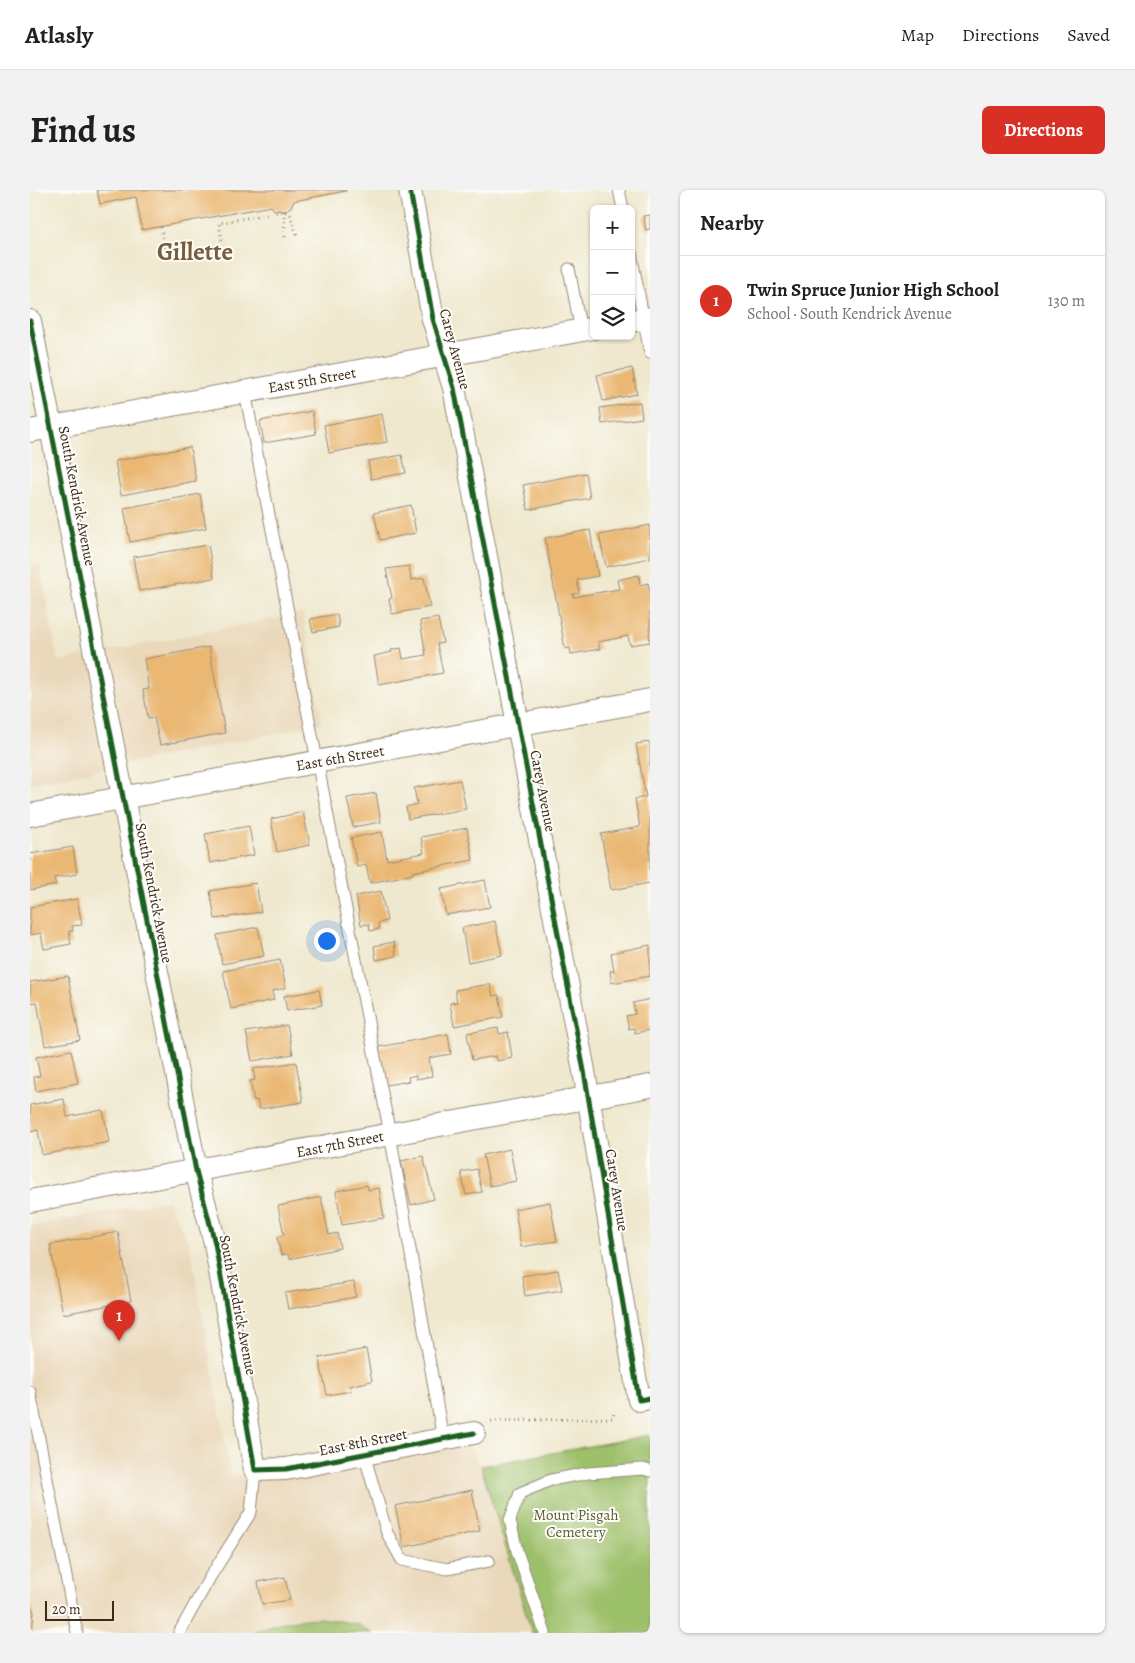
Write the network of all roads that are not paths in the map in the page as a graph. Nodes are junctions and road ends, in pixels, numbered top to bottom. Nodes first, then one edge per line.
1 (410, 190) edge
2 (619, 190) edge
3 (622, 205) edge
4 (569, 269) dead end
5 (635, 277) edge
6 (642, 319) edge
7 (30, 321) edge
8 (588, 329) edge
9 (650, 353) edge
10 (445, 355) junction
11 (245, 392) junction
12 (40, 430) edge
13 (650, 700) edge
14 (518, 725) junction
15 (317, 763) junction
16 (123, 798) junction
17 (30, 815) edge
18 (650, 1086) edge
19 (588, 1097) junction
20 (390, 1134) junction
21 (196, 1170) junction
22 (30, 1201) edge
23 (30, 1392) edge
24 (645, 1399) edge
25 (479, 1427) road end
26 (442, 1440) junction
27 (364, 1454) junction
28 (255, 1470) junction
29 (650, 1471) edge
30 (489, 1561) dead end
31 (77, 1633) edge
32 (179, 1633) edge
33 (545, 1633) edge

1 - 10 street, Carey Avenue
2 - 3 lane
4 - 8 lane
5 - 6 lane
6 - 9 lane
7 - 12 street, South Kendrick Avenue
8 - 10 street, East 5th Street
10 - 11 street, East 5th Street
10 - 14 street, Carey Avenue
11 - 12 street, East 5th Street
11 - 15 lane
12 - 16 street, South Kendrick Avenue
13 - 14 street, East 6th Street
14 - 15 street, East 6th Street
14 - 19 street, Carey Avenue
15 - 16 street, East 6th Street
15 - 20 lane
16 - 17 street, East 6th Street
16 - 21 street, South Kendrick Avenue
18 - 19 street, East 7th Street
19 - 20 street, East 7th Street
19 - 24 street, Carey Avenue
20 - 21 street, East 7th Street
20 - 26 lane
21 - 22 street, East 7th Street
21 - 28 street, South Kendrick Avenue
23 - 31 lane
25 - 26 street, East 8th Street
26 - 27 street, East 8th Street
27 - 28 street, East 8th Street
27 - 30 lane
28 - 32 lane
29 - 33 lane

